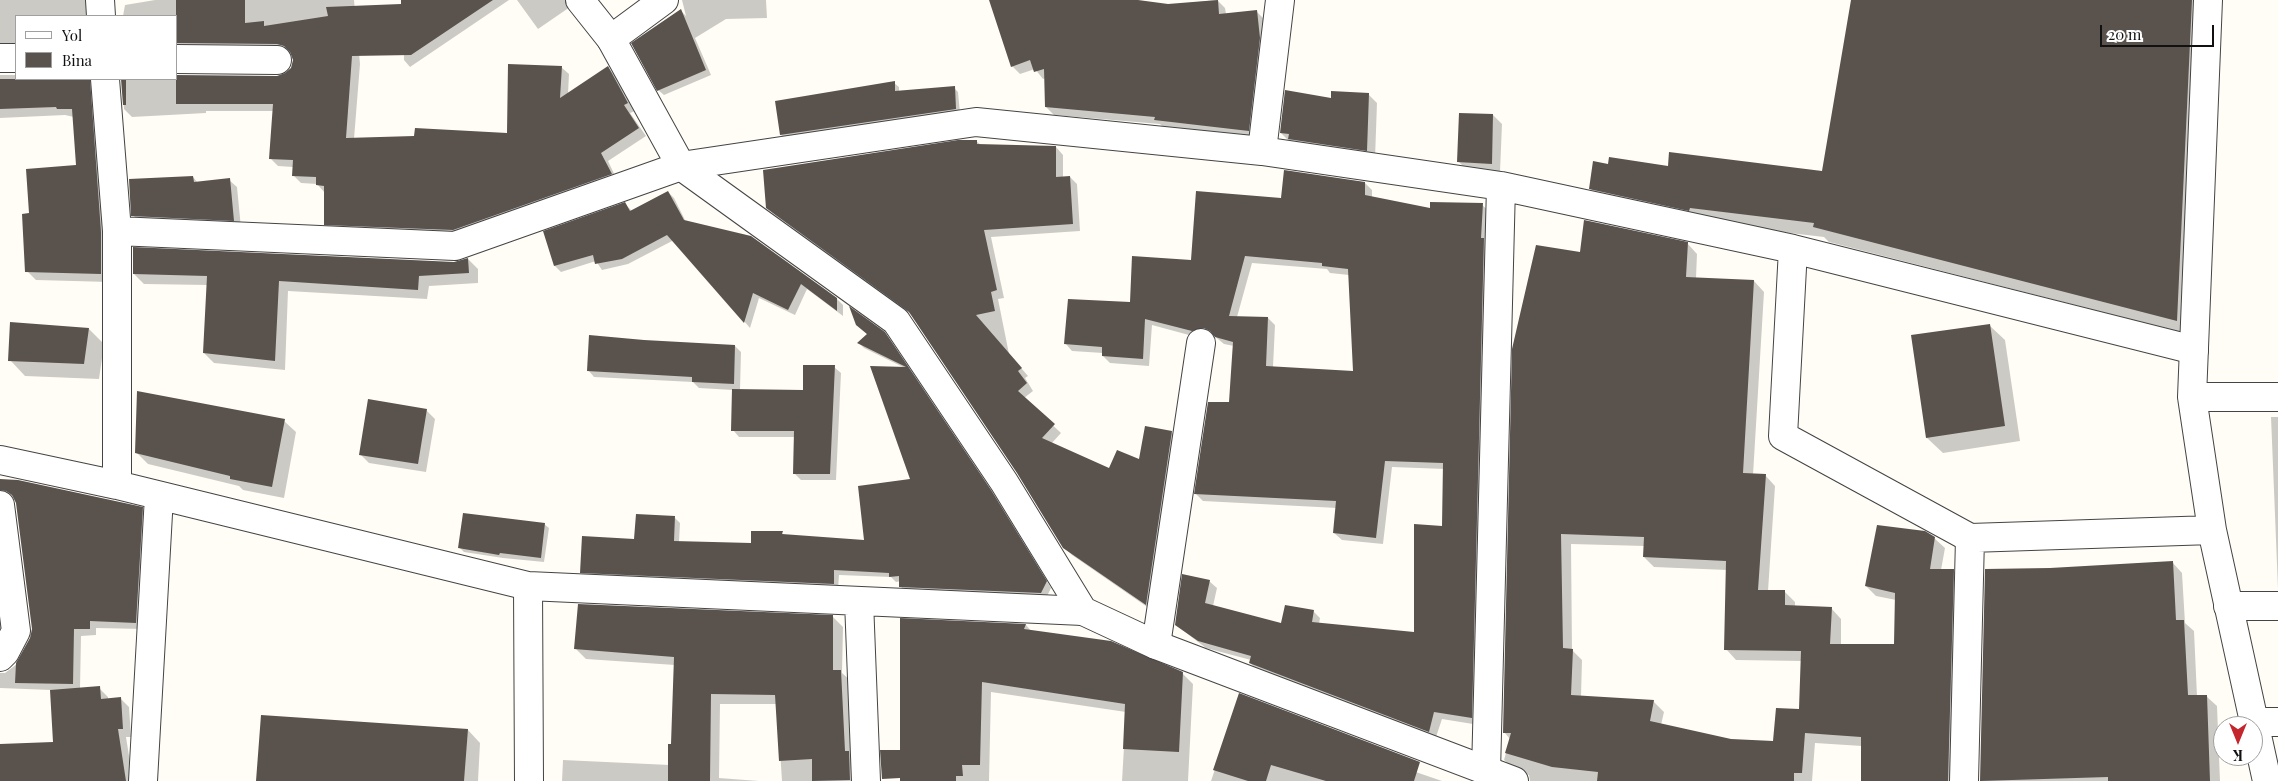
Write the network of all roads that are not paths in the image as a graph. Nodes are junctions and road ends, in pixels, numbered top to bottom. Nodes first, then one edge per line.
1 (100, 0) edge
2 (580, 0) edge
3 (664, 0) edge
4 (1280, 0) edge
5 (2208, 0) edge
6 (101, 15) edge
7 (611, 39) junction
8 (0, 58) edge
9 (15, 58) edge
10 (178, 59) edge
11 (277, 60) dead end
12 (105, 80) edge
13 (1262, 150) junction
14 (681, 166) junction
15 (1501, 186) junction
16 (116, 231) junction
17 (1793, 249) junction
18 (1201, 343) dead end
19 (2194, 350) junction
20 (2192, 397) junction
21 (2278, 397) edge
22 (0, 460) edge
23 (116, 485) junction
24 (159, 496) junction
25 (0, 505) edge
26 (2212, 530) junction
27 (1970, 538) junction
28 (528, 586) junction
29 (859, 601) junction
30 (2228, 606) junction
31 (2278, 606) edge
32 (1083, 611) junction
33 (1156, 645) junction
34 (0, 657) edge
35 (2265, 722) edge
36 (1486, 772) junction
37 (143, 781) edge
38 (529, 781) edge
39 (866, 781) edge
40 (1514, 781) edge
41 (1964, 781) edge
42 (2267, 781) edge

1 - 6 street
2 - 7 street
3 - 7 street
4 - 13 street
5 - 19 street
7 - 14 street
8 - 9 street
10 - 11 street
12 - 16 street
13 - 14 street
13 - 15 street
14 - 16 street
14 - 32 street
15 - 17 street
15 - 36 street
16 - 23 street
17 - 19 street
17 - 27 street
18 - 33 street
19 - 20 street
20 - 21 street
20 - 26 street
22 - 23 street
23 - 24 street
24 - 28 street
24 - 37 street
25 - 34 street
26 - 27 street
26 - 30 street
27 - 41 street
28 - 29 street
28 - 38 street
29 - 32 street
29 - 39 street
30 - 31 street
30 - 35 street
32 - 33 street
33 - 36 street
35 - 42 street
36 - 40 street

